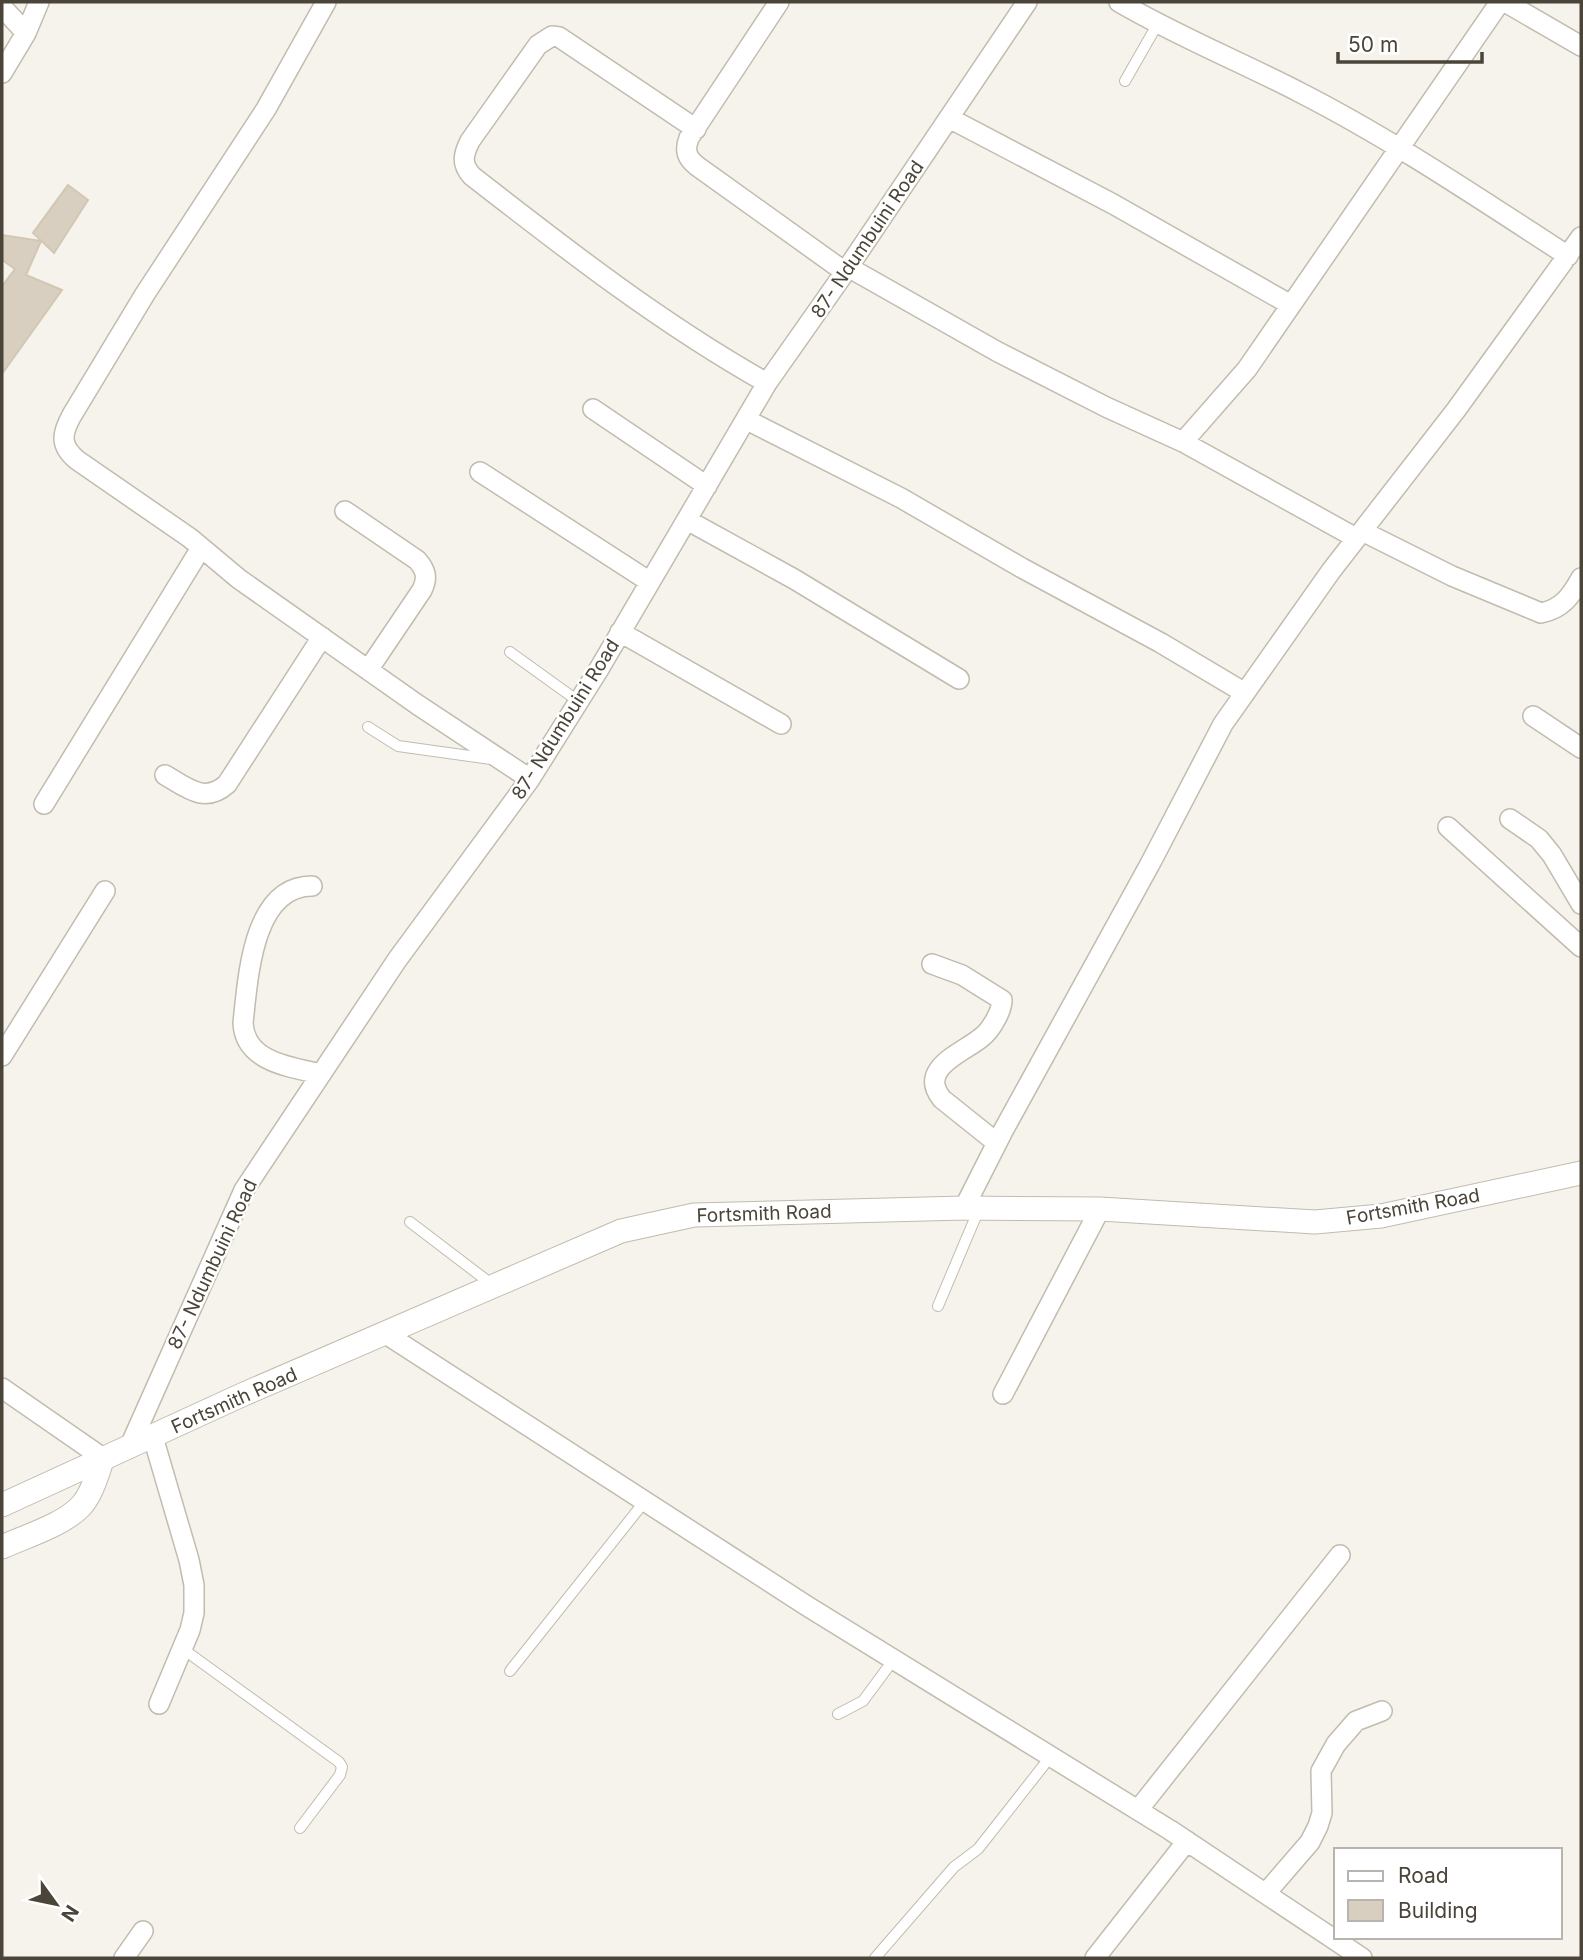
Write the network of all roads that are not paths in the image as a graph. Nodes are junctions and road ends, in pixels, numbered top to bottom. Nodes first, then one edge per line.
1 (39, 2) edge
2 (326, 2) edge
3 (779, 2) edge
4 (1027, 2) edge
5 (1119, 2) edge
6 (1503, 2) edge
7 (2, 7) edge
8 (1157, 25) junction
9 (26, 33) junction
10 (1581, 46) edge
11 (2, 73) edge
12 (1125, 81) dead end
13 (949, 118) junction
14 (696, 129) junction
15 (1398, 149) junction
16 (1581, 237) edge
17 (1568, 256) junction
18 (847, 269) junction
19 (1292, 305) junction
20 (766, 383) junction
21 (593, 409) dead end
22 (747, 420) junction
23 (1183, 442) junction
24 (480, 472) dead end
25 (708, 486) junction
26 (345, 511) dead end
27 (687, 520) junction
28 (1359, 534) junction
29 (201, 548) junction
30 (1581, 578) edge
31 (650, 582) junction
32 (620, 632) junction
33 (322, 638) junction
34 (510, 652) dead end
35 (368, 670) junction
36 (959, 679) dead end
37 (1245, 693) junction
38 (578, 701) junction
39 (1533, 716) dead end
40 (781, 724) dead end
41 (368, 727) dead end
42 (1581, 748) edge
43 (502, 761) junction
44 (165, 775) dead end
45 (530, 779) junction
46 (44, 804) dead end
47 (1510, 819) dead end
48 (1448, 827) dead end
49 (312, 887) dead end
50 (105, 891) dead end
51 (1581, 904) edge
52 (1581, 947) edge
53 (932, 964) dead end
54 (2, 1056) edge
55 (321, 1074) junction
56 (997, 1143) junction
57 (1581, 1173) edge
58 (971, 1208) junction
59 (1100, 1209) junction
60 (410, 1223) dead end
61 (495, 1287) junction
62 (938, 1306) dead end
63 (386, 1334) junction
64 (2, 1388) edge
65 (1003, 1394) dead end
66 (153, 1437) junction
67 (129, 1448) junction
68 (103, 1458) junction
69 (645, 1501) junction
70 (2, 1505) edge
71 (2, 1547) edge
72 (1340, 1555) dead end
73 (183, 1649) junction
74 (895, 1659) junction
75 (510, 1671) dead end
76 (159, 1704) dead end
77 (1382, 1711) dead end
78 (838, 1714) dead end
79 (1051, 1756) junction
80 (1138, 1810) junction
81 (300, 1828) dead end
82 (1187, 1841) junction
83 (1266, 1893) junction
84 (143, 1931) dead end
85 (124, 1958) edge
86 (875, 1958) edge
87 (1095, 1958) edge
88 (1362, 1958) edge

1 - 9 street
2 - 29 street
3 - 14 street
4 - 13 street, 87- Ndumbuini Road
5 - 8 street
6 - 10 street
6 - 15 street
7 - 9 street
8 - 12 lane
8 - 15 street
9 - 11 street
13 - 18 street, 87- Ndumbuini Road
13 - 19 street
14 - 18 street
14 - 20 street
15 - 17 street
15 - 19 street
16 - 17 street
17 - 28 street
18 - 20 street, 87- Ndumbuini Road
18 - 23 street
19 - 23 street
20 - 22 street, 87- Ndumbuini Road
21 - 25 street
22 - 25 street, 87- Ndumbuini Road
22 - 37 street
23 - 28 street
24 - 31 street
25 - 27 street, 87- Ndumbuini Road
26 - 35 street
27 - 31 street, 87- Ndumbuini Road
27 - 36 street
28 - 30 street
28 - 37 street
29 - 33 street
29 - 46 street
31 - 32 street, 87- Ndumbuini Road
32 - 38 street, 87- Ndumbuini Road
32 - 40 street
33 - 35 street
33 - 44 street
34 - 38 lane
35 - 43 street
37 - 56 street
38 - 45 street, 87- Ndumbuini Road
39 - 42 street
41 - 43 lane
43 - 45 street
45 - 55 street, 87- Ndumbuini Road
47 - 51 street
48 - 52 street
49 - 55 street
50 - 54 street
53 - 56 street
55 - 67 street, 87- Ndumbuini Road
56 - 58 street
57 - 59 street, Fortsmith Road
58 - 59 street, Fortsmith Road
58 - 61 street, Fortsmith Road
58 - 62 lane
59 - 65 street
60 - 61 lane
61 - 63 street, Fortsmith Road
63 - 66 street, Fortsmith Road
63 - 69 street
64 - 68 street
66 - 67 street, Fortsmith Road
66 - 73 street
67 - 68 street, Fortsmith Road
68 - 70 street, Fortsmith Road
68 - 71 street
69 - 74 street
69 - 75 lane
72 - 80 street
73 - 76 street
73 - 81 lane
74 - 78 lane
74 - 79 street
77 - 83 street
79 - 80 street
79 - 86 lane
80 - 82 street
82 - 83 street
82 - 87 street
83 - 88 street
84 - 85 street

